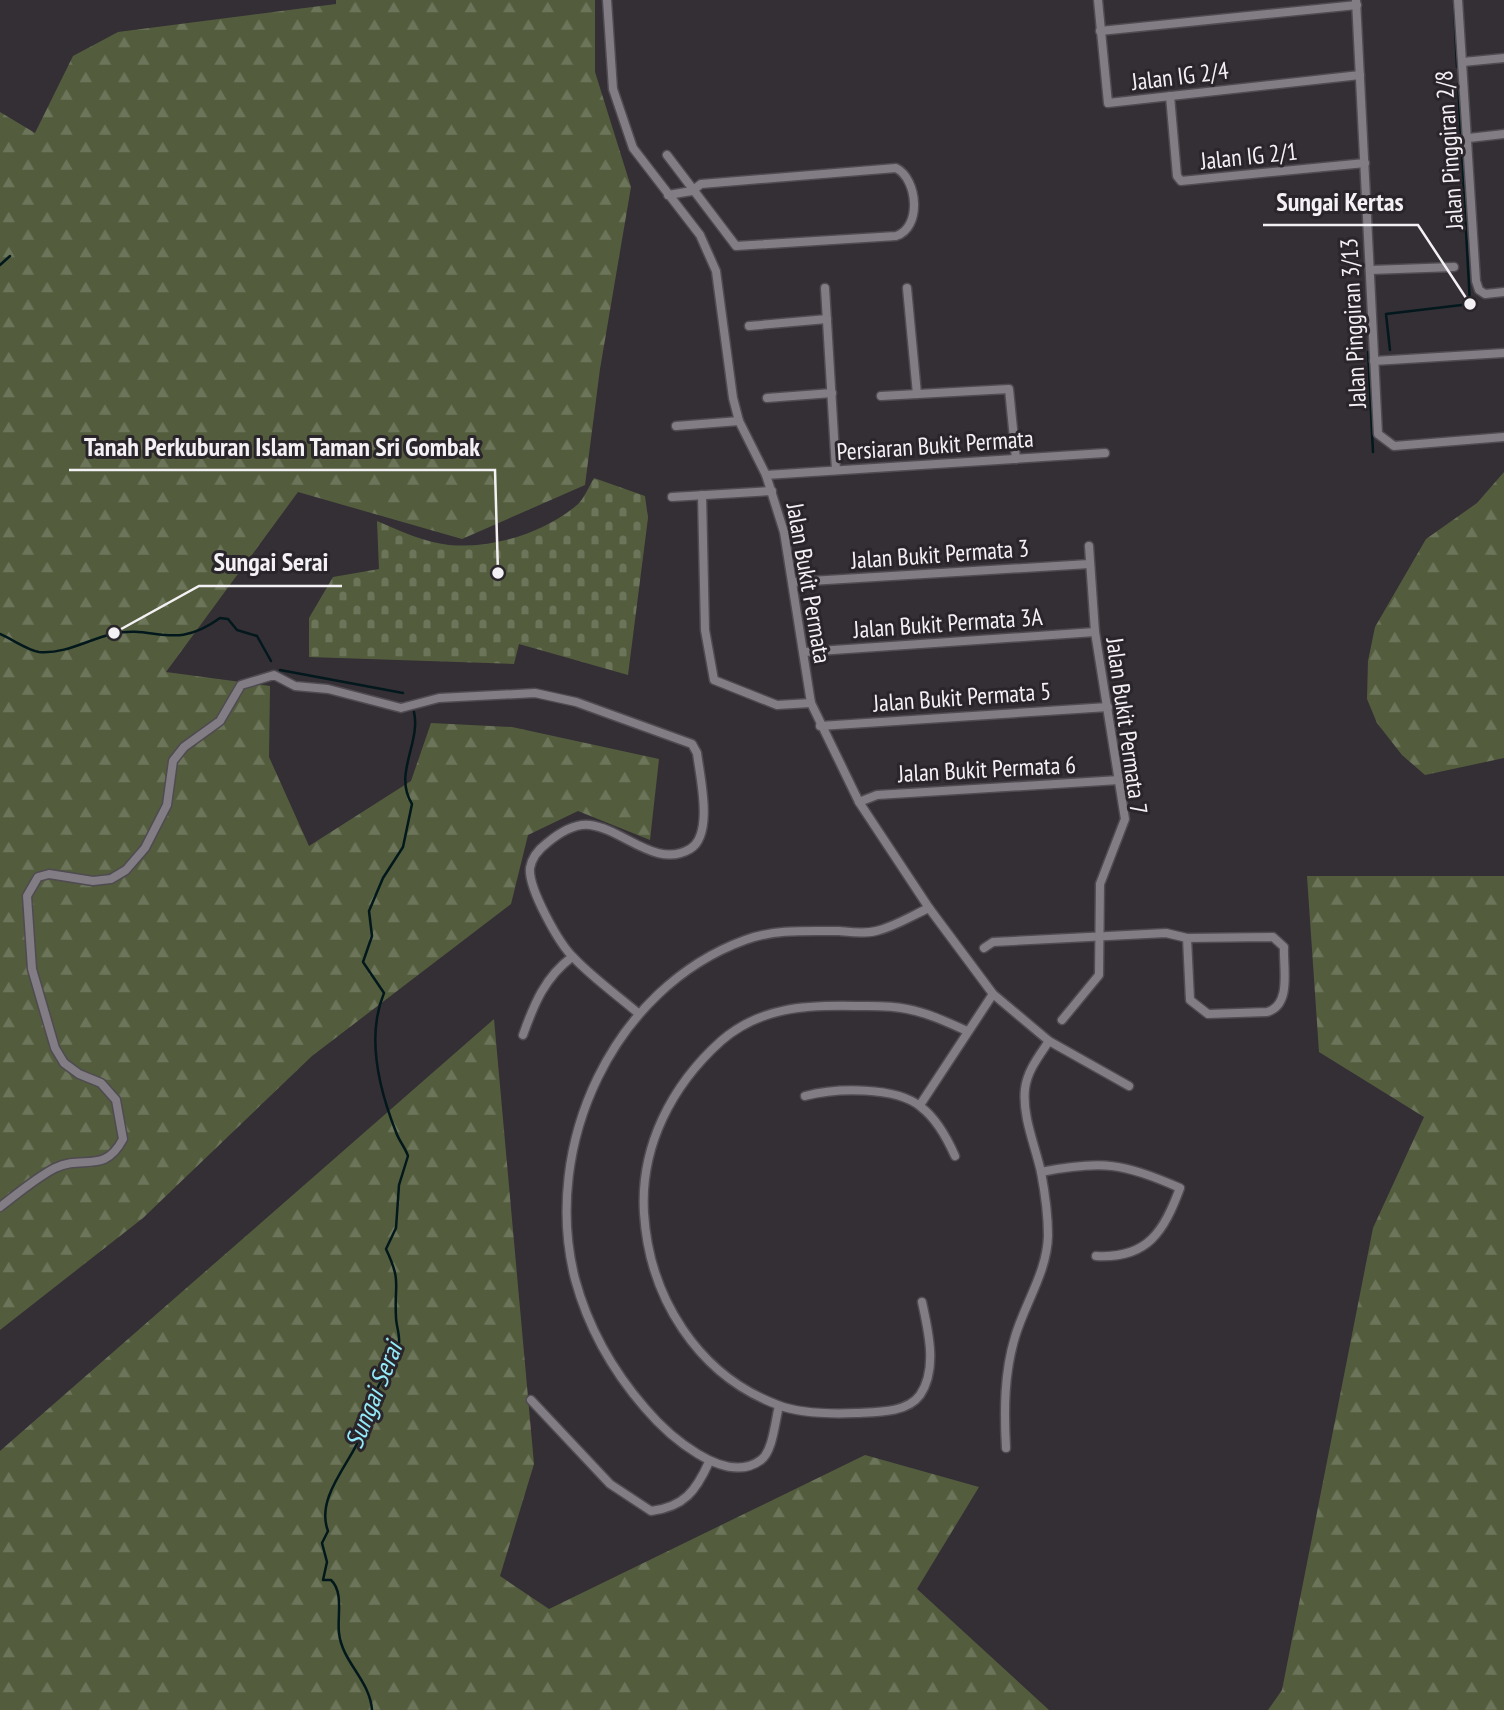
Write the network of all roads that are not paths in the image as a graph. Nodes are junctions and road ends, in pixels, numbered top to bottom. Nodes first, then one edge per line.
1 (607, 0) edge
2 (1098, 0) edge
3 (1458, 0) edge
4 (1357, 3) edge
5 (1100, 31) junction
6 (1504, 58) edge
7 (1463, 62) junction
8 (1360, 75) junction
9 (1170, 96) junction
10 (1504, 134) edge
11 (1469, 138) junction
12 (667, 155) dead end
13 (1365, 163) junction
14 (692, 191) junction
15 (668, 195) junction
16 (1454, 267) dead end
17 (1370, 270) junction
18 (825, 288) dead end
19 (907, 288) dead end
20 (1504, 292) edge
21 (827, 319) junction
22 (749, 326) dead end
23 (1504, 353) edge
24 (1374, 361) junction
25 (832, 393) junction
26 (917, 394) junction
27 (881, 396) dead end
28 (766, 398) dead end
29 (739, 421) junction
30 (676, 426) dead end
31 (1504, 437) edge
32 (1105, 453) dead end
33 (1016, 459) junction
34 (836, 470) junction
35 (766, 474) junction
36 (772, 491) junction
37 (702, 495) junction
38 (672, 497) dead end
39 (1088, 546) dead end
40 (1089, 564) junction
41 (794, 582) junction
42 (1094, 632) junction
43 (804, 652) junction
44 (811, 703) junction
45 (1108, 707) junction
46 (820, 726) junction
47 (1118, 780) junction
48 (859, 802) junction
49 (929, 908) junction
50 (1101, 936) junction
51 (1187, 939) junction
52 (984, 948) dead end
53 (572, 957) junction
54 (993, 994) junction
55 (638, 1013) junction
56 (1062, 1020) dead end
57 (967, 1031) junction
58 (523, 1035) dead end
59 (1049, 1041) junction
60 (1129, 1086) dead end
61 (805, 1096) dead end
62 (920, 1105) junction
63 (955, 1156) dead end
64 (1041, 1172) junction
65 (0, 1207) edge
66 (1096, 1256) dead end
67 (922, 1302) dead end
68 (531, 1400) dead end
69 (779, 1406) junction
70 (1006, 1448) dead end
71 (709, 1462) junction

1 - 15 street, Jalan Bukit Permata
2 - 5 street, Jalan IG 2/4
3 - 7 street, Jalan Pinggiran 2/8
4 - 5 street
4 - 8 street, Jalan Pinggiran 3/13
5 - 9 street, Jalan IG 2/4
6 - 7 street
7 - 11 street, Jalan Pinggiran 2/8
8 - 9 street, Jalan IG 2/4
8 - 13 street, Jalan Pinggiran 3/13
9 - 13 street, Jalan IG 2/1
10 - 11 street
11 - 20 street, Jalan Pinggiran 2/8
12 - 14 street
13 - 17 street, Jalan Pinggiran 3/13
14 - 14 street
14 - 15 street
15 - 29 street, Jalan Bukit Permata
16 - 17 street
17 - 24 street, Jalan Pinggiran 3/13
18 - 21 street
19 - 26 street
21 - 22 street
21 - 25 street
23 - 24 street
24 - 31 street, Jalan Pinggiran 3/13
25 - 28 street
25 - 34 street
26 - 27 street
26 - 33 street
29 - 30 street
29 - 35 street, Jalan Bukit Permata
32 - 33 street, Persiaran Bukit Permata
33 - 34 street, Persiaran Bukit Permata
34 - 35 street, Persiaran Bukit Permata
35 - 36 street, Jalan Bukit Permata
36 - 37 street
36 - 41 street, Jalan Bukit Permata
37 - 38 street
37 - 44 street
39 - 40 street, Jalan Bukit Permata 7
40 - 41 street, Jalan Bukit Permata 3
40 - 42 street, Jalan Bukit Permata 7
41 - 43 street, Jalan Bukit Permata
42 - 43 street, Jalan Bukit Permata 3A
42 - 45 street, Jalan Bukit Permata 7
43 - 44 street, Jalan Bukit Permata
44 - 46 street, Jalan Bukit Permata
45 - 46 street, Jalan Bukit Permata 5
45 - 47 street, Jalan Bukit Permata 7
46 - 48 street, Jalan Bukit Permata
47 - 48 street, Jalan Bukit Permata 6
47 - 50 street, Jalan Bukit Permata 7
48 - 49 street, Jalan Bukit Permata
49 - 54 street, Jalan Bukit Permata
49 - 55 street
50 - 51 street
50 - 52 street
50 - 56 street, Jalan Bukit Permata 7
51 - 51 street
53 - 55 street
53 - 58 street
53 - 65 street
54 - 57 street
54 - 59 street, Jalan Bukit Permata
55 - 71 street
57 - 62 street
57 - 69 street
59 - 60 street, Jalan Bukit Permata
59 - 64 street
61 - 62 street
62 - 63 street
64 - 66 street
64 - 70 street
67 - 69 street
68 - 71 street
69 - 71 street

